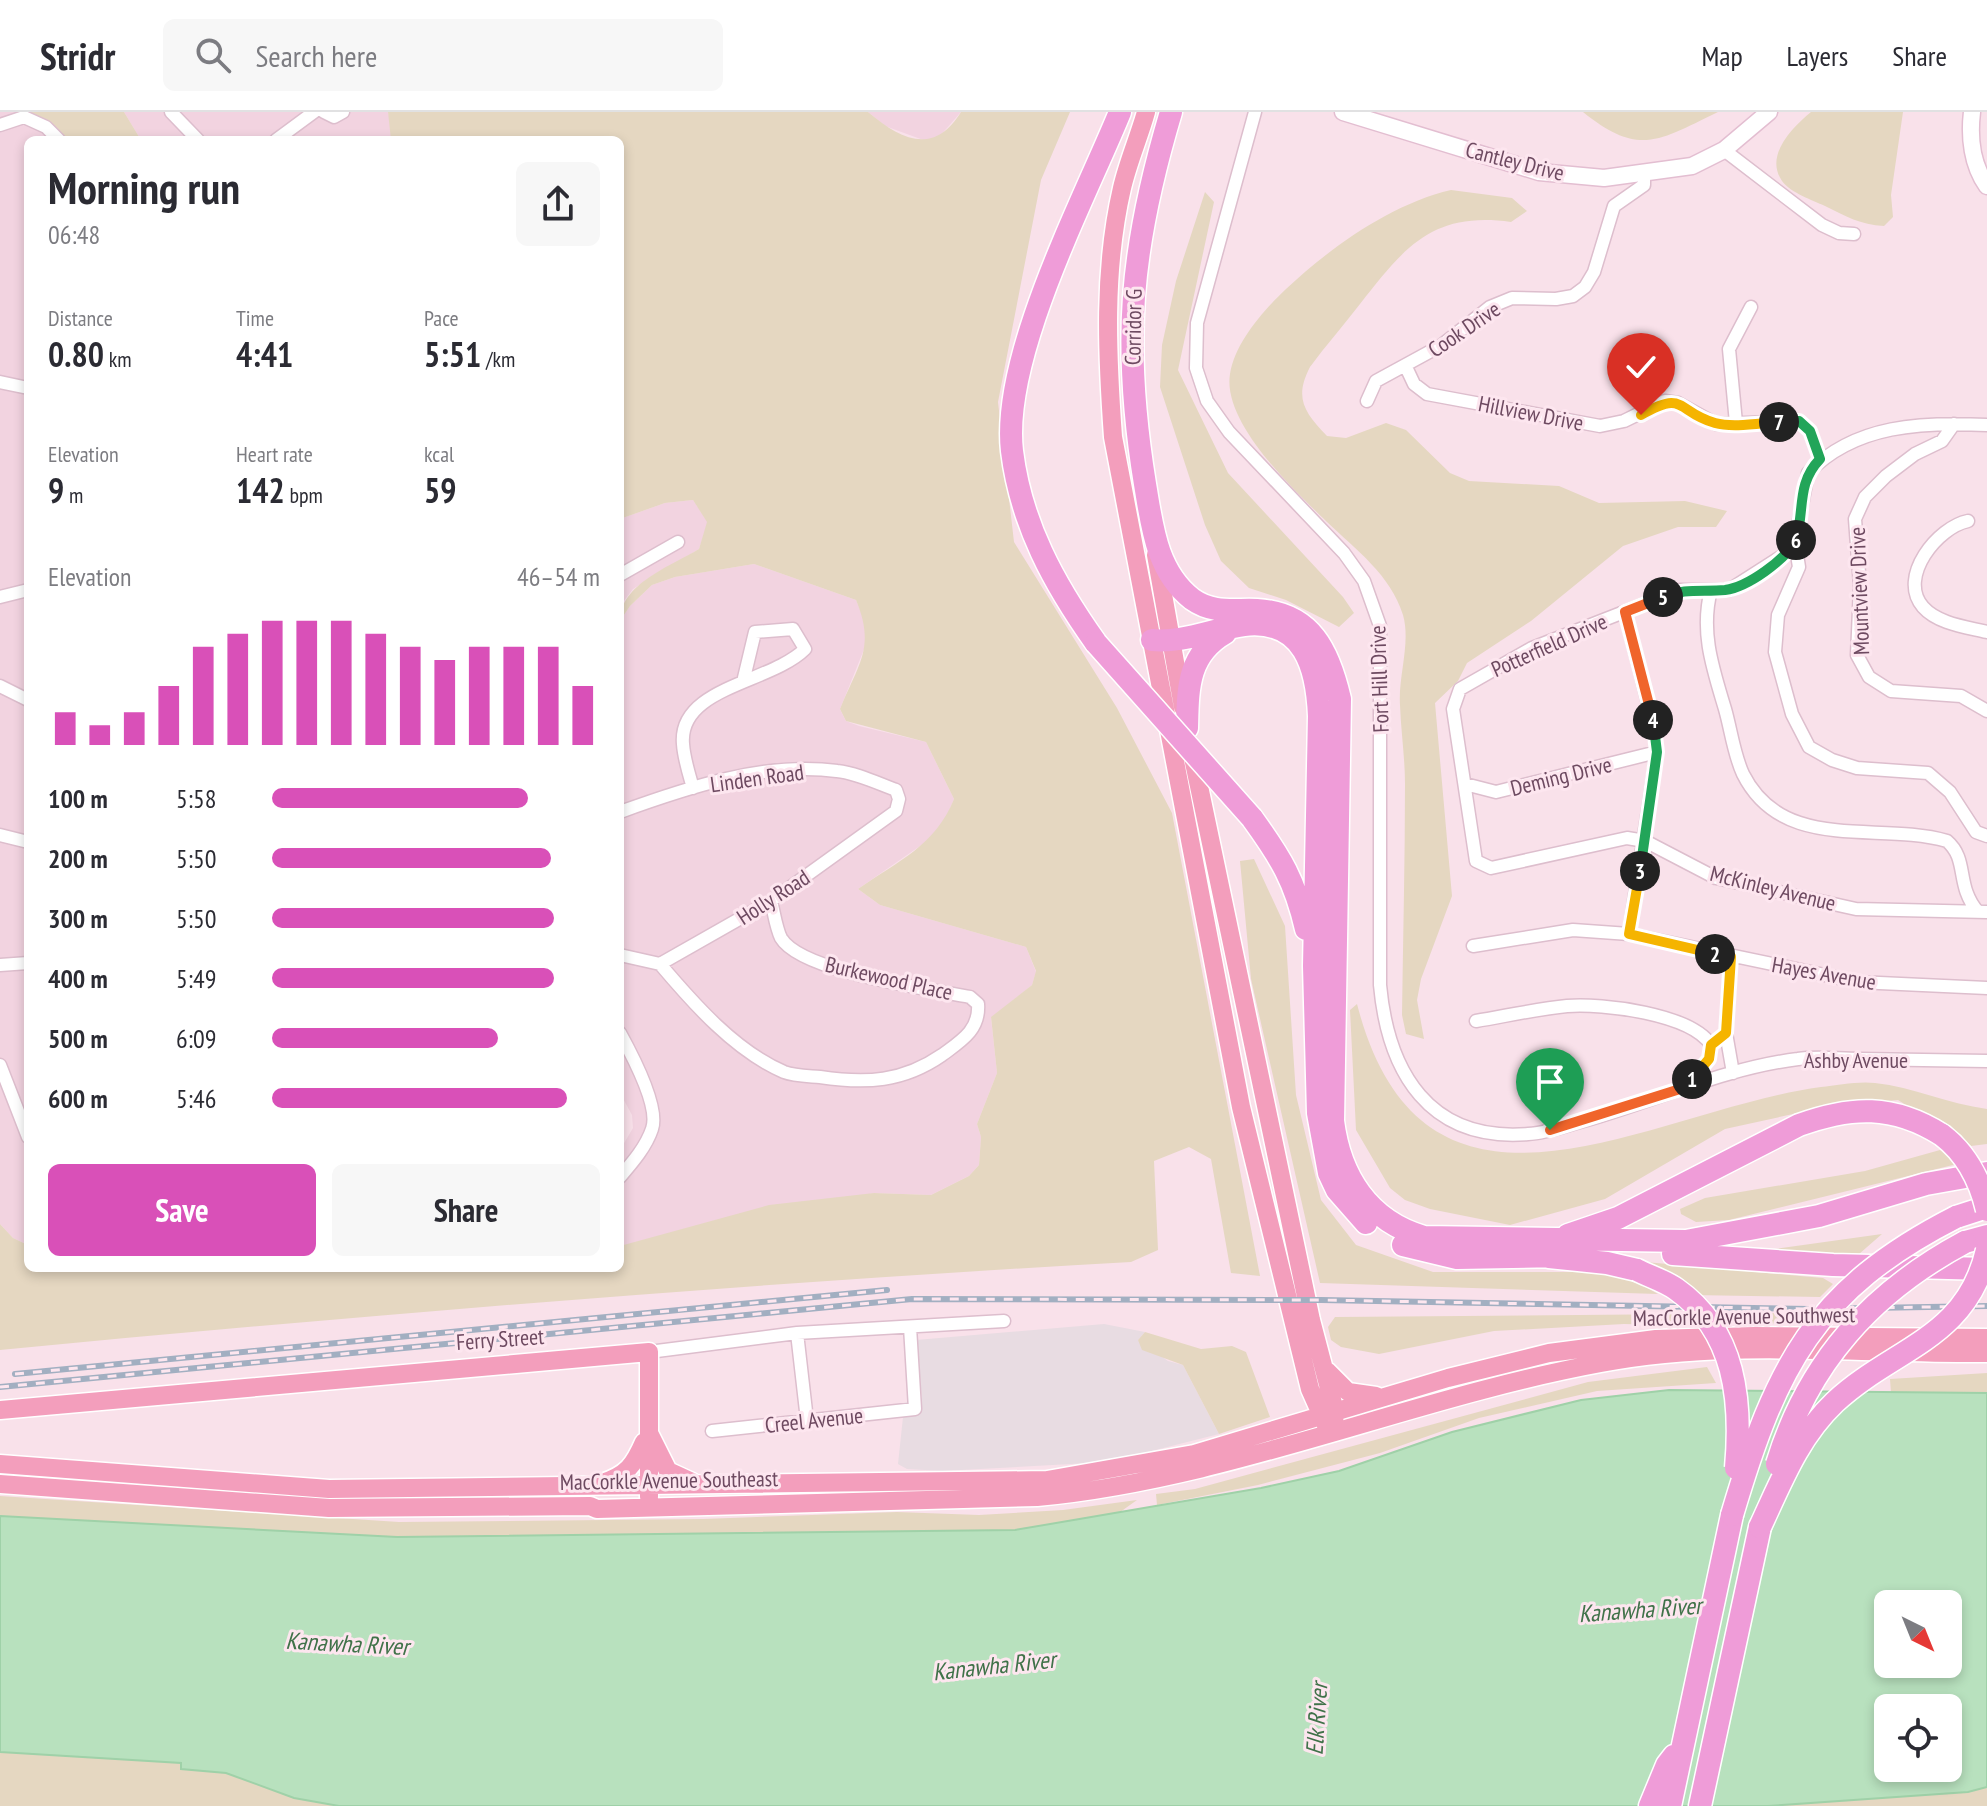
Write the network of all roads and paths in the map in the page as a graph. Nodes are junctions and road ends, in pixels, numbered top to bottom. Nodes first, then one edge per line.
1 (171, 112) edge
2 (314, 112) edge
3 (324, 112) edge
4 (343, 112) edge
5 (1120, 112) edge
6 (1146, 112) edge
7 (1255, 112) edge
8 (1343, 112) edge
9 (1769, 112) edge
10 (1972, 112) edge
11 (1170, 115) edge
12 (0, 125) edge
13 (55, 136) edge
14 (194, 136) edge
15 (281, 136) edge
16 (1724, 150) junction
17 (1981, 155) edge
18 (1644, 172) junction
19 (1987, 186) edge
20 (1854, 234) dead end
21 (1751, 307) dead end
22 (1406, 367) junction
23 (0, 382) edge
24 (24, 387) edge
25 (1367, 401) dead end
26 (1736, 423) junction
27 (1954, 424) junction
28 (1987, 425) edge
29 (1820, 459) junction
30 (1968, 521) dead end
31 (678, 542) dead end
32 (1795, 542) junction
33 (1155, 545) junction
34 (624, 573) edge
35 (1711, 590) junction
36 (24, 591) edge
37 (0, 597) edge
38 (1625, 612) junction
39 (1286, 618) junction
40 (1233, 628) junction
41 (1987, 632) edge
42 (1164, 638) junction
43 (743, 682) junction
44 (0, 686) edge
45 (24, 698) edge
46 (1987, 711) edge
47 (1187, 728) junction
48 (1657, 752) junction
49 (1465, 784) junction
50 (693, 788) junction
51 (896, 790) joint
52 (624, 811) edge
53 (1981, 834) edge
54 (0, 835) edge
55 (24, 841) edge
56 (1645, 841) junction
57 (1957, 850) junction
58 (1476, 861) joint
59 (771, 901) junction
60 (1983, 912) edge
61 (1629, 934) junction
62 (1473, 946) dead end
63 (624, 956) edge
64 (1731, 957) junction
65 (24, 963) edge
66 (660, 964) junction
67 (0, 965) edge
68 (1314, 966) junction
69 (1987, 988) edge
70 (1476, 1021) dead end
71 (1726, 1033) junction
72 (624, 1042) edge
73 (1711, 1045) junction
74 (1987, 1061) edge
75 (0, 1065) edge
76 (1733, 1073) junction
77 (1680, 1089) junction
78 (1620, 1111) joint
79 (24, 1127) edge
80 (624, 1172) edge
81 (1987, 1173) edge
82 (1987, 1209) edge
83 (1976, 1239) edge
84 (1537, 1249) junction
85 (1987, 1250) edge
86 (1987, 1269) edge
87 (1004, 1321) dead end
88 (910, 1327) junction
89 (797, 1333) junction
90 (1987, 1338) edge
91 (649, 1352) junction
92 (1987, 1353) edge
93 (1314, 1368) junction
94 (1386, 1396) junction
95 (0, 1410) edge
96 (1328, 1414) junction
97 (807, 1420) junction
98 (712, 1431) dead end
99 (649, 1432) junction
100 (1270, 1432) junction
101 (1333, 1434) junction
102 (0, 1464) edge
103 (0, 1484) edge
104 (702, 1486) junction
105 (649, 1494) junction
106 (588, 1497) junction
107 (729, 1503) junction
108 (1732, 1515) junction
109 (1760, 1527) junction
110 (1685, 1743) junction
111 (1714, 1753) junction
112 (1650, 1806) edge
113 (1670, 1806) edge
114 (1700, 1806) edge
115 (1709, 1806) edge

1 - 14 street
2 - 15 street
3 - 4 street
5 - 68 highway, bridge
6 - 42 main road
7 - 78 street, Fort Hill Drive
8 - 18 street, Cantley Drive
9 - 16 street, Cantley Drive
10 - 17 street
11 - 33 highway, Corridor G
12 - 13 street
16 - 18 street, Cantley Drive
16 - 20 street
17 - 19 street
18 - 22 street, Cook Drive
21 - 26 street
22 - 25 street, Cook Drive
22 - 26 street, Hillview Drive
23 - 24 street
26 - 29 street
27 - 28 street
27 - 29 street
27 - 46 street, Mountview Drive
29 - 32 street
30 - 41 street
31 - 34 street
32 - 35 street, Potterfield Drive
32 - 53 street
33 - 39 highway
33 - 42 main road
35 - 38 street, Potterfield Drive
35 - 57 street
36 - 37 street
38 - 48 street
38 - 49 street, Potterfield Drive
39 - 42 highway
39 - 84 highway
40 - 42 highway
40 - 47 highway
40 - 68 highway
42 - 47 main road
42 - 93 main road
43 - 43 street
43 - 50 street
44 - 45 street
47 - 93 main road
48 - 49 street, Deming Drive
48 - 56 street
49 - 58 street, Potterfield Drive
50 - 51 street, Linden Road
50 - 52 street, Linden Road
51 - 59 street, Holly Road
53 - 57 street
54 - 55 street
56 - 58 street, McKinley Avenue
56 - 60 street, McKinley Avenue
56 - 61 street
57 - 60 street
59 - 66 street, Holly Road
59 - 66 street, Burkewood Place
61 - 62 street, Hayes Avenue
61 - 64 street, Hayes Avenue
63 - 66 street
64 - 69 street, Hayes Avenue
64 - 71 street
65 - 67 street
68 - 84 highway
70 - 73 street
71 - 73 street
71 - 76 street
72 - 80 street
73 - 77 street, Ashby Avenue
74 - 76 street, Ashby Avenue
75 - 79 street
76 - 77 street, Ashby Avenue
77 - 78 street, Ashby Avenue
81 - 84 highway
82 - 84 highway, bridge
82 - 108 highway, bridge
83 - 109 highway, bridge
84 - 86 highway
84 - 108 highway, bridge
85 - 109 highway, bridge
87 - 88 street, Ferry Street
88 - 89 street, Ferry Street
88 - 97 street, Creel Avenue
89 - 91 street, Ferry Street
89 - 97 street
90 - 94 main road, MacCorkle Avenue Southwest
91 - 95 main road, Ferry Street
91 - 99 main road
92 - 101 main road, MacCorkle Avenue Southwest
93 - 94 main road
93 - 96 main road
93 - 100 main road
94 - 96 main road, MacCorkle Avenue Southwest
96 - 100 main road, MacCorkle Avenue Southeast
96 - 101 main road
97 - 98 street, Creel Avenue
99 - 104 main road
99 - 105 main road
99 - 106 main road
100 - 104 main road, MacCorkle Avenue Southeast
101 - 107 main road, MacCorkle Avenue Southeast
102 - 106 main road, MacCorkle Avenue Southeast
103 - 106 main road, MacCorkle Avenue Southeast
104 - 105 main road, MacCorkle Avenue Southeast
105 - 106 main road, MacCorkle Avenue Southeast
105 - 107 main road, MacCorkle Avenue Southeast
106 - 107 main road, MacCorkle Avenue Southeast
108 - 110 highway
109 - 111 highway
110 - 112 highway
110 - 113 highway
111 - 114 highway
111 - 115 highway

